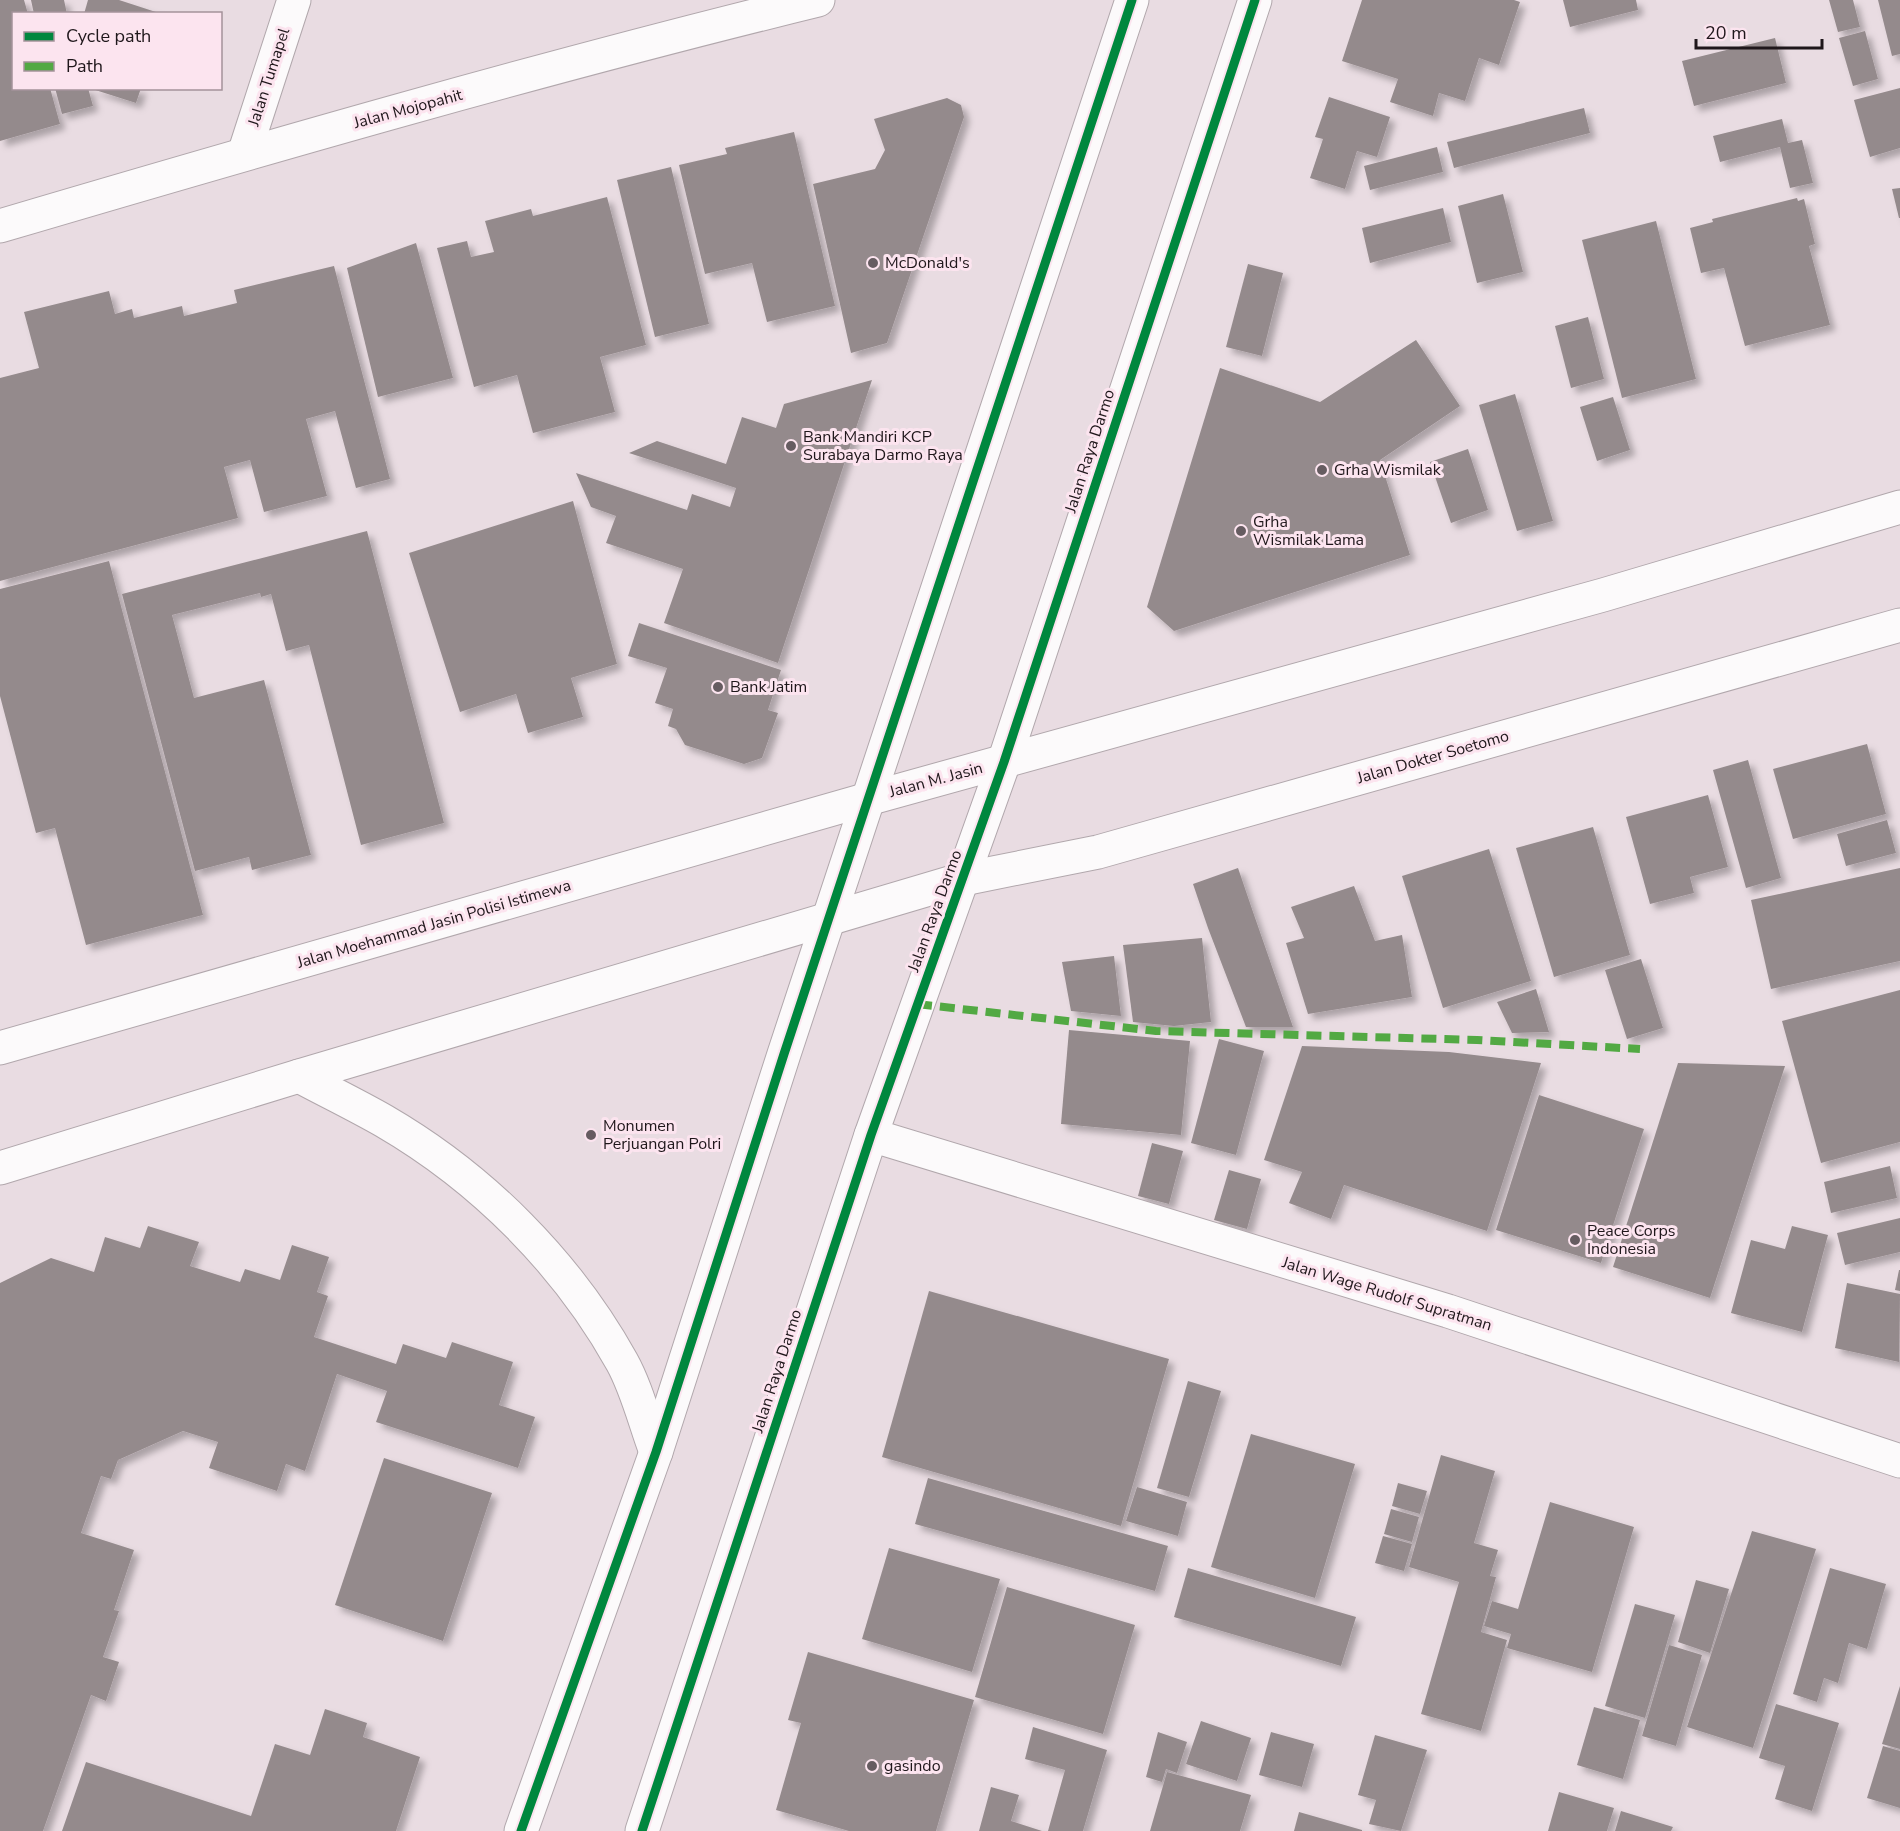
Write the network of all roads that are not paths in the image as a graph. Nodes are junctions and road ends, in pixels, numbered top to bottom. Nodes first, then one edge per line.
1 (294, 0) edge
2 (818, 0) edge
3 (1132, 0) edge
4 (1255, 0) edge
5 (244, 154) junction
6 (0, 226) edge
7 (1900, 507) edge
8 (1900, 625) edge
9 (1004, 762) junction
10 (868, 799) junction
11 (963, 879) junction
12 (831, 917) junction
13 (0, 1048) edge
14 (299, 1076) junction
15 (871, 1135) junction
16 (0, 1168) edge
17 (656, 1452) junction
18 (1900, 1461) edge
19 (521, 1831) edge
20 (642, 1831) edge

1 - 5 main road, Jalan Tumapel
2 - 5 main road, Jalan Mojopahit
3 - 10 main road
4 - 9 main road, Jalan Raya Darmo
5 - 6 main road, Jalan Mojopahit
7 - 9 main road
8 - 11 main road, Jalan Dokter Soetomo
9 - 10 main road, Jalan M. Jasin
9 - 11 main road, Jalan Raya Darmo
10 - 12 main road
10 - 13 main road, Jalan Moehammad Jasin Polisi Istimewa
11 - 12 main road
11 - 15 main road, Jalan Raya Darmo
12 - 14 main road
12 - 17 main road
14 - 16 main road
14 - 17 main road
15 - 18 main road, Jalan Wage Rudolf Supratman
15 - 20 main road, Jalan Raya Darmo
17 - 19 main road

